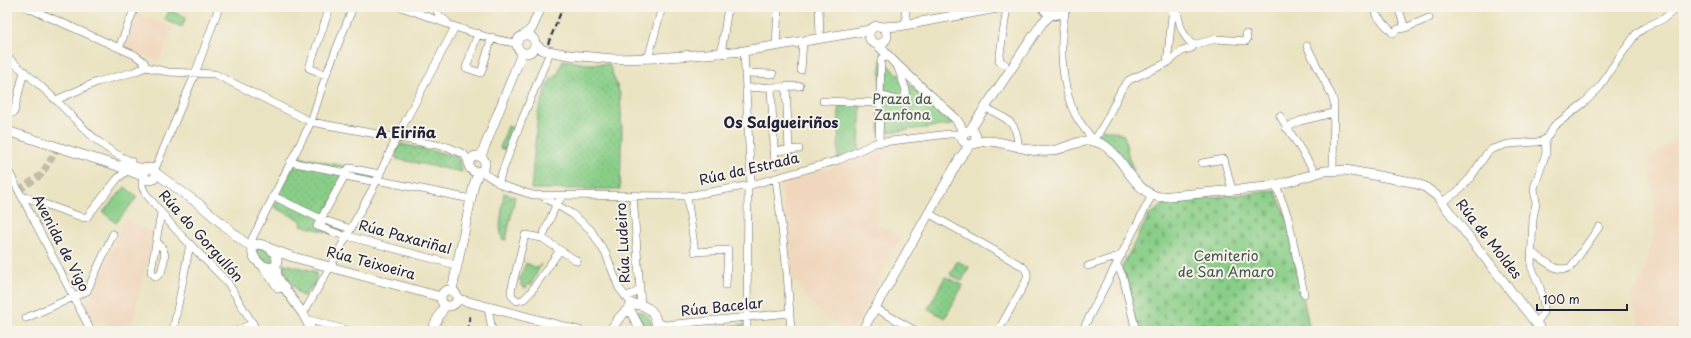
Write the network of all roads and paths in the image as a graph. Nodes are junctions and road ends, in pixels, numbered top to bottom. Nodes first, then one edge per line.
1 (26, 7) edge
2 (135, 7) edge
3 (219, 7) edge
4 (330, 7) edge
5 (353, 7) edge
6 (401, 7) edge
7 (435, 7) edge
8 (541, 7) edge
9 (662, 7) edge
10 (728, 7) edge
11 (778, 7) edge
12 (819, 7) edge
13 (905, 7) edge
14 (1003, 7) edge
15 (1007, 7) edge
16 (1173, 7) edge
17 (1177, 7) edge
18 (1398, 7) edge
19 (1678, 7) edge
20 (973, 10) edge
21 (1051, 10) edge
22 (1376, 15) dead end
23 (1429, 18) dead end
24 (452, 25) junction
25 (902, 26) junction
26 (881, 27) junction
27 (1405, 28) junction
28 (870, 30) junction
29 (478, 33) junction
30 (1246, 34) dead end
31 (492, 37) junction
32 (820, 38) junction
33 (531, 39) junction
34 (883, 40) junction
35 (803, 41) junction
36 (517, 42) junction
37 (1193, 45) junction
38 (776, 46) junction
39 (1307, 46) dead end
40 (119, 48) junction
41 (744, 51) junction
42 (550, 52) junction
43 (522, 53) junction
44 (721, 54) junction
45 (889, 56) junction
46 (7, 57) edge
47 (648, 58) junction
48 (1167, 63) junction
49 (1005, 64) dead end
50 (896, 65) junction
51 (146, 67) junction
52 (801, 70) dead end
53 (24, 71) junction
54 (745, 73) junction
55 (195, 74) junction
56 (773, 74) dead end
57 (326, 75) junction
58 (786, 86) junction
59 (800, 86) dead end
60 (771, 87) junction
61 (746, 88) junction
62 (880, 94) junction
63 (56, 100) junction
64 (823, 101) dead end
65 (880, 103) junction
66 (986, 108) junction
67 (1333, 113) junction
68 (7, 114) edge
69 (1280, 116) dead end
70 (311, 122) junction
71 (1286, 128) junction
72 (7, 131) edge
73 (397, 137) junction
74 (969, 137) junction
75 (1545, 140) junction
76 (1094, 141) junction
77 (879, 143) junction
78 (1018, 146) junction
79 (799, 149) dead end
80 (789, 150) junction
81 (774, 151) junction
82 (481, 156) junction
83 (290, 162) junction
84 (1202, 163) dead end
85 (115, 165) junction
86 (775, 165) dead end
87 (129, 168) junction
88 (475, 168) junction
89 (1333, 170) junction
90 (8, 171) edge
91 (150, 174) junction
92 (1316, 174) junction
93 (346, 175) junction
94 (776, 178) junction
95 (378, 179) junction
96 (490, 179) junction
97 (498, 183) junction
98 (474, 184) junction
99 (749, 185) junction
100 (1276, 185) junction
101 (1232, 190) junction
102 (541, 195) junction
103 (564, 195) junction
104 (633, 195) junction
105 (1152, 195) junction
106 (22, 196) junction
107 (273, 196) junction
108 (687, 196) junction
109 (471, 199) junction
110 (1442, 202) junction
111 (556, 205) junction
112 (161, 213) junction
113 (928, 213) junction
114 (321, 219) junction
115 (1599, 227) dead end
116 (113, 234) dead end
117 (348, 234) junction
118 (254, 235) junction
119 (236, 236) junction
120 (542, 238) junction
121 (157, 242) dead end
122 (190, 244) junction
123 (253, 249) junction
124 (272, 249) junction
125 (560, 250) junction
126 (1532, 253) junction
127 (1122, 255) junction
128 (293, 257) junction
129 (577, 261) dead end
130 (277, 264) junction
131 (456, 264) junction
132 (262, 265) junction
133 (1117, 265) junction
134 (1088, 266) dead end
135 (330, 267) junction
136 (726, 285) dead end
137 (452, 290) junction
138 (639, 290) junction
139 (1304, 294) dead end
140 (74, 296) junction
141 (625, 296) junction
142 (458, 299) junction
143 (443, 301) junction
144 (294, 302) junction
145 (634, 305) junction
146 (488, 307) junction
147 (875, 308) junction
148 (790, 313) junction
149 (304, 317) junction
150 (747, 317) junction
151 (26, 318) dead end
152 (252, 323) junction
153 (1536, 324) junction
154 (656, 327) edge
155 (433, 329) edge
156 (91, 331) edge
157 (173, 331) edge
158 (237, 331) edge
159 (257, 331) edge
160 (312, 331) edge
161 (350, 331) edge
162 (492, 331) edge
163 (579, 331) edge
164 (610, 331) edge
165 (641, 331) edge
166 (747, 331) edge
167 (791, 331) edge
168 (862, 331) edge
169 (916, 331) edge
170 (998, 331) edge
171 (1082, 331) edge
172 (1136, 331) edge
173 (1542, 331) edge

1 - 40 street
2 - 40 street
3 - 55 street
4 - 57 street
5 - 57 street
6 - 24 street
7 - 24 street
8 - 33 main road
9 - 47 street
10 - 44 street
11 - 38 street
12 - 32 street
13 - 25 street
14 - 20 main road
15 - 49 street
16 - 48 street
17 - 37 street
18 - 27 street
19 - 75 street
20 - 25 main road
21 - 66 main road
21 - 76 street
22 - 27 street
23 - 27 street
24 - 29 street
24 - 73 street
25 - 26 main road
25 - 34 main road
26 - 28 main road
26 - 34 main road
28 - 32 main road
28 - 34 main road
29 - 31 street
29 - 31 street
30 - 37 street
31 - 36 street
32 - 35 main road
33 - 36 main road
33 - 42 main road
33 - 43 main road
34 - 45 main road
35 - 38 main road
35 - 52 street
36 - 43 main road
37 - 48 street
38 - 41 main road
39 - 67 street
40 - 51 street
41 - 44 main road
41 - 54 street
42 - 47 main road
42 - 97 street
43 - 82 main road
44 - 47 main road
45 - 50 main road
45 - 62 street
46 - 53 street
48 - 76 street
50 - 62 street
50 - 74 main road
51 - 55 street, Rúa da Estrada
51 - 63 street
53 - 63 street
53 - 68 street
54 - 56 street
54 - 61 street
55 - 70 street, Rúa da Estrada
55 - 91 street
57 - 70 street
58 - 59 street
58 - 60 street
58 - 80 street
60 - 61 street
60 - 81 street
61 - 99 street
62 - 65 street
63 - 87 street
64 - 65 street
65 - 77 street
66 - 74 main road
66 - 78 street
67 - 71 street
67 - 89 street
69 - 71 street
70 - 73 street, Rúa da Estrada
70 - 83 street
71 - 92 street
72 - 85 main road
73 - 88 street, Rúa da Estrada
73 - 95 street
74 - 77 street, Rúa da Estrada
74 - 78 main road
74 - 113 main road
75 - 110 street
75 - 126 street
76 - 78 main road
76 - 105 main road
77 - 94 street, Rúa da Estrada
79 - 80 street
80 - 81 street
81 - 86 street
82 - 88 main road
82 - 88 main road
83 - 93 street
83 - 107 street
84 - 101 street
85 - 87 main road
85 - 91 main road
87 - 91 main road
87 - 106 street
88 - 96 street, Rúa da Estrada
88 - 98 main road
89 - 92 main road, Rúa de Moldes
89 - 110 main road, Rúa de Moldes
90 - 106 street, Avenida de Vigo
91 - 112 street, Rúa do Gorgullón
91 - 119 main road
92 - 100 main road, Rúa de Moldes
93 - 95 street
93 - 114 street
94 - 99 street, Rúa da Estrada
94 - 148 street
95 - 109 street
95 - 117 street
96 - 97 street, Rúa da Estrada
96 - 98 street
97 - 102 street, Rúa da Estrada
98 - 109 main road
99 - 108 street, Rúa da Estrada
99 - 150 street
100 - 101 main road, Rúa de Moldes
100 - 139 street
101 - 105 main road, Rúa de Moldes
102 - 103 street, Rúa da Estrada
102 - 111 street
103 - 104 street, Rúa da Estrada
103 - 111 street
104 - 108 street, Rúa da Estrada
104 - 138 street, Rúa Ludeiro
105 - 127 street
106 - 140 street, Avenida de Vigo
107 - 114 street
107 - 118 street
108 - 136 street
109 - 131 main road
110 - 153 main road, Rúa de Moldes
111 - 120 street
111 - 141 street
112 - 121 street
112 - 122 street, Rúa do Gorgullón
113 - 147 main road
113 - 170 street
114 - 117 street, Rúa Paxariñal
115 - 126 street
116 - 140 street
117 - 131 street, Rúa Paxariñal
117 - 135 street
118 - 119 street
118 - 123 street
119 - 123 main road
120 - 125 street
120 - 125 street
122 - 152 street, Rúa do Gorgullón
122 - 157 street
123 - 124 main road, Rúa Teixoeira
123 - 132 main road
124 - 128 main road, Rúa Teixoeira
124 - 130 main road
125 - 129 street
126 - 153 street
127 - 133 street
127 - 134 street
128 - 130 main road
128 - 135 main road, Rúa Teixoeira
130 - 132 main road
130 - 144 main road
131 - 137 main road
132 - 144 main road
133 - 171 street
133 - 172 street
135 - 143 main road, Rúa Teixoeira
135 - 149 street
137 - 142 main road
137 - 143 main road
138 - 141 street
138 - 145 street, Rúa Ludeiro
140 - 151 street
140 - 156 street, Avenida de Vigo
141 - 145 street
142 - 143 main road
142 - 146 main road
143 - 155 main road
144 - 149 main road
145 - 154 main road
145 - 164 main road
145 - 165 main road
146 - 162 street
146 - 163 main road
147 - 168 main road
147 - 169 street
148 - 150 street, Rúa Bacelar
148 - 167 street
149 - 160 main road
149 - 161 street
150 - 154 street, Rúa Bacelar
150 - 166 street
152 - 158 street
152 - 159 street, Rúa do Gorgullón
153 - 173 main road, Rúa de Moldes

